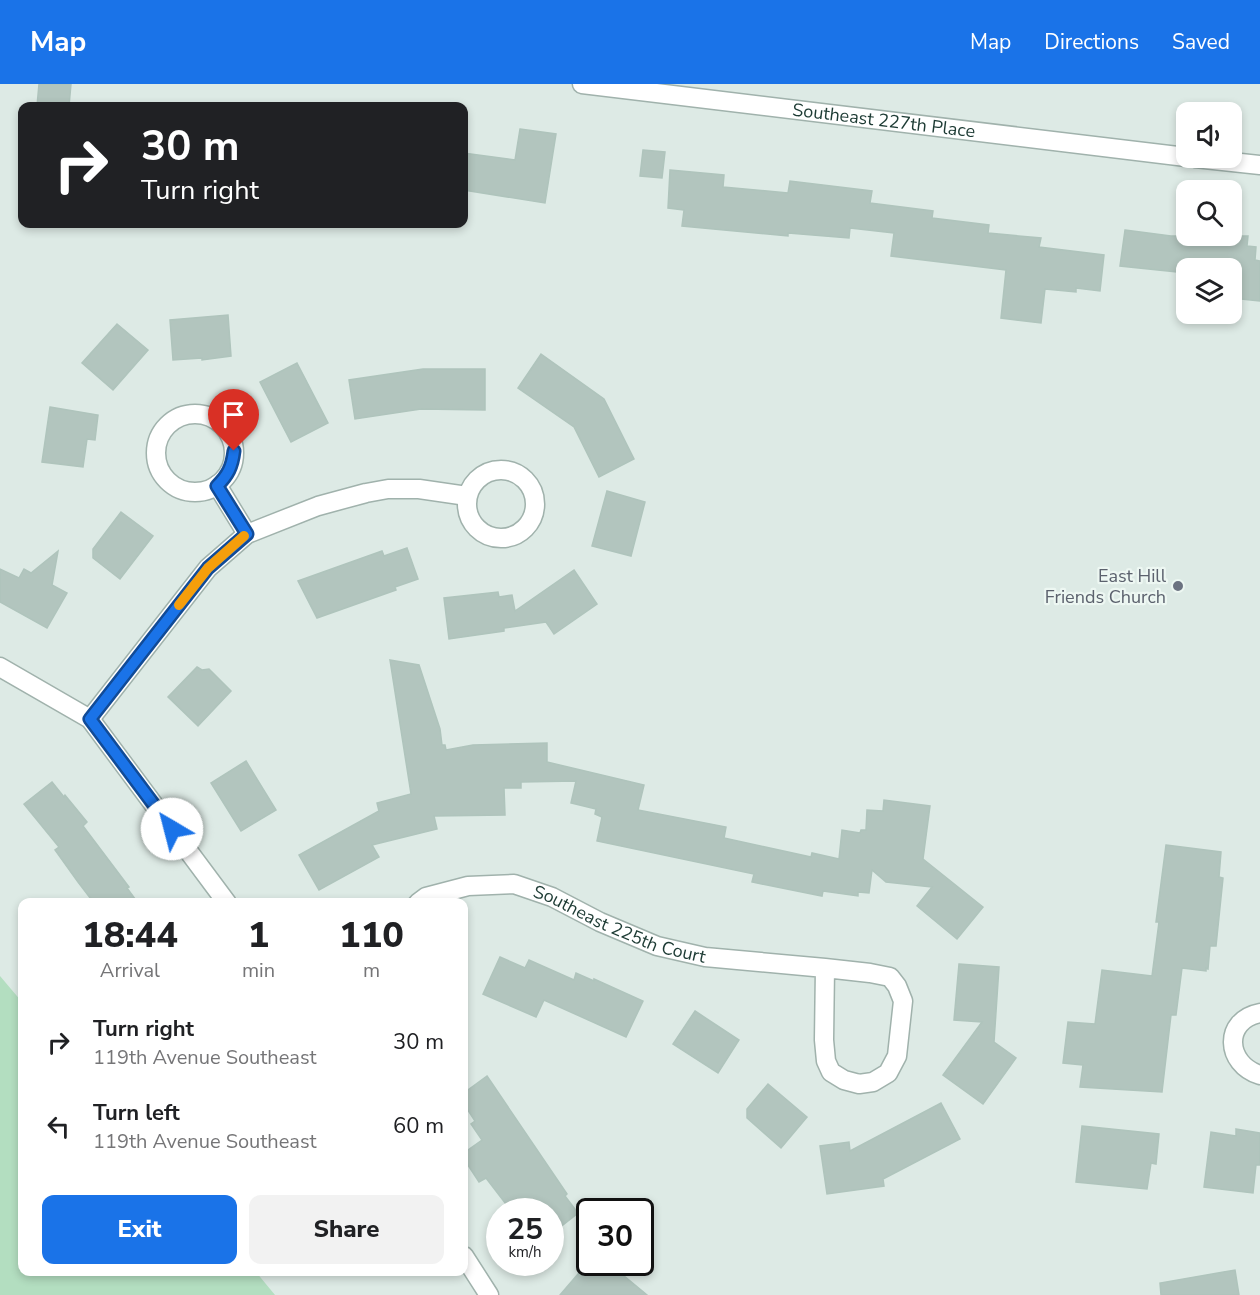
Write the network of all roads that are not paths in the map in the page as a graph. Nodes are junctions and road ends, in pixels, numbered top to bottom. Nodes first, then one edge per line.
1 (582, 84) edge
2 (1176, 155) edge
3 (1242, 163) edge
4 (1260, 165) edge
5 (217, 486) junction
6 (467, 496) dead end
7 (247, 534) junction
8 (0, 667) edge
9 (90, 719) junction
10 (223, 898) edge
11 (425, 898) edge
12 (825, 968) junction
13 (1260, 1013) edge
14 (1260, 1075) edge
15 (468, 1262) edge
16 (489, 1295) edge

1 - 2 street, Southeast 227th Place
3 - 4 street
5 - 5 street
5 - 7 street
6 - 7 street
7 - 9 street
8 - 9 street
9 - 10 street
11 - 12 street, Southeast 225th Court
12 - 12 street, Southeast 225th Court
13 - 14 street
15 - 16 street

